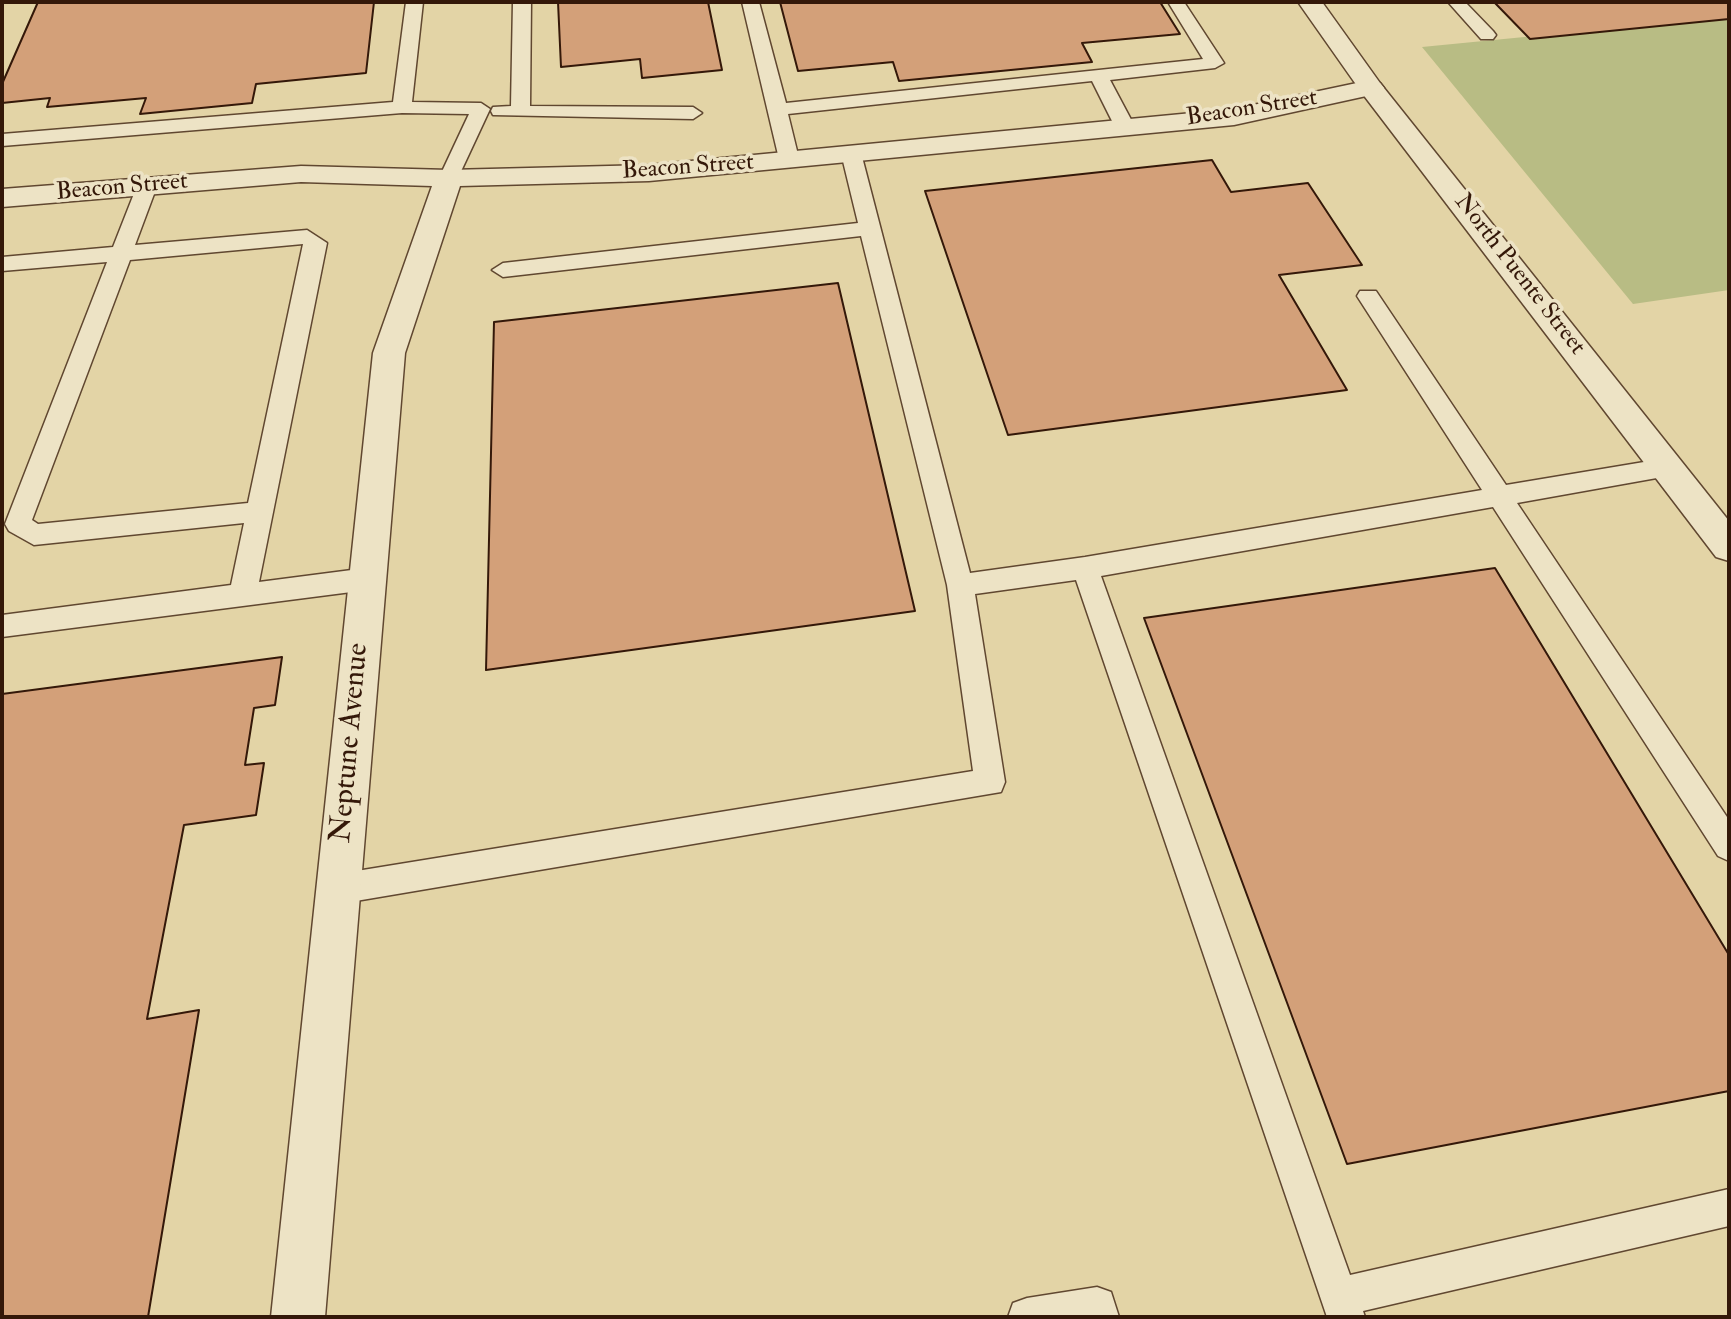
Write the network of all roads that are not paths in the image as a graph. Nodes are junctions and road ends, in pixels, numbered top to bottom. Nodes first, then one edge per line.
1 (414, 2) edge
2 (522, 2) edge
3 (750, 2) edge
4 (1176, 2) edge
5 (1310, 2) edge
6 (1457, 2) edge
7 (1487, 36) dead end
8 (1098, 75) junction
9 (1371, 88) junction
10 (402, 107) junction
11 (481, 109) junction
12 (778, 109) junction
13 (520, 112) junction
14 (693, 113) dead end
15 (1125, 127) junction
16 (2, 140) edge
17 (851, 153) junction
18 (789, 159) junction
19 (449, 178) junction
20 (146, 186) junction
21 (2, 198) edge
22 (870, 228) junction
23 (121, 253) junction
24 (2, 264) edge
25 (503, 270) dead end
26 (1368, 296) dead end
27 (1668, 467) junction
28 (1501, 496) junction
29 (259, 512) junction
30 (1729, 547) edge
31 (1085, 568) junction
32 (367, 579) junction
33 (960, 585) junction
34 (243, 595) junction
35 (2, 626) edge
36 (1729, 846) edge
37 (338, 889) junction
38 (1729, 1208) edge
39 (1342, 1307) edge
40 (298, 1317) edge
41 (1027, 1317) edge
42 (1100, 1317) edge

1 - 10 lane
2 - 13 lane
3 - 12 lane
4 - 8 lane
5 - 9 street, North Puente Street
6 - 7 lane
8 - 12 lane
8 - 15 lane
9 - 15 street, Beacon Street
9 - 27 street, North Puente Street
10 - 11 lane
10 - 16 lane
11 - 13 lane
11 - 19 lane
12 - 18 lane
13 - 14 lane
15 - 17 street, Beacon Street
17 - 18 street, Beacon Street
17 - 22 lane
18 - 19 street, Beacon Street
19 - 20 street, Beacon Street
19 - 32 street, Neptune Avenue
20 - 21 street, Beacon Street
20 - 23 lane
22 - 25 lane
22 - 33 lane
23 - 24 lane
23 - 29 lane
23 - 29 lane
26 - 28 lane
27 - 28 lane
27 - 30 street, North Puente Street
28 - 31 lane
28 - 36 lane
29 - 34 lane
31 - 33 lane
31 - 39 lane
32 - 34 lane
32 - 37 street, Neptune Avenue
33 - 37 lane
34 - 35 lane
37 - 40 street, Neptune Avenue
38 - 39 lane
41 - 42 lane

